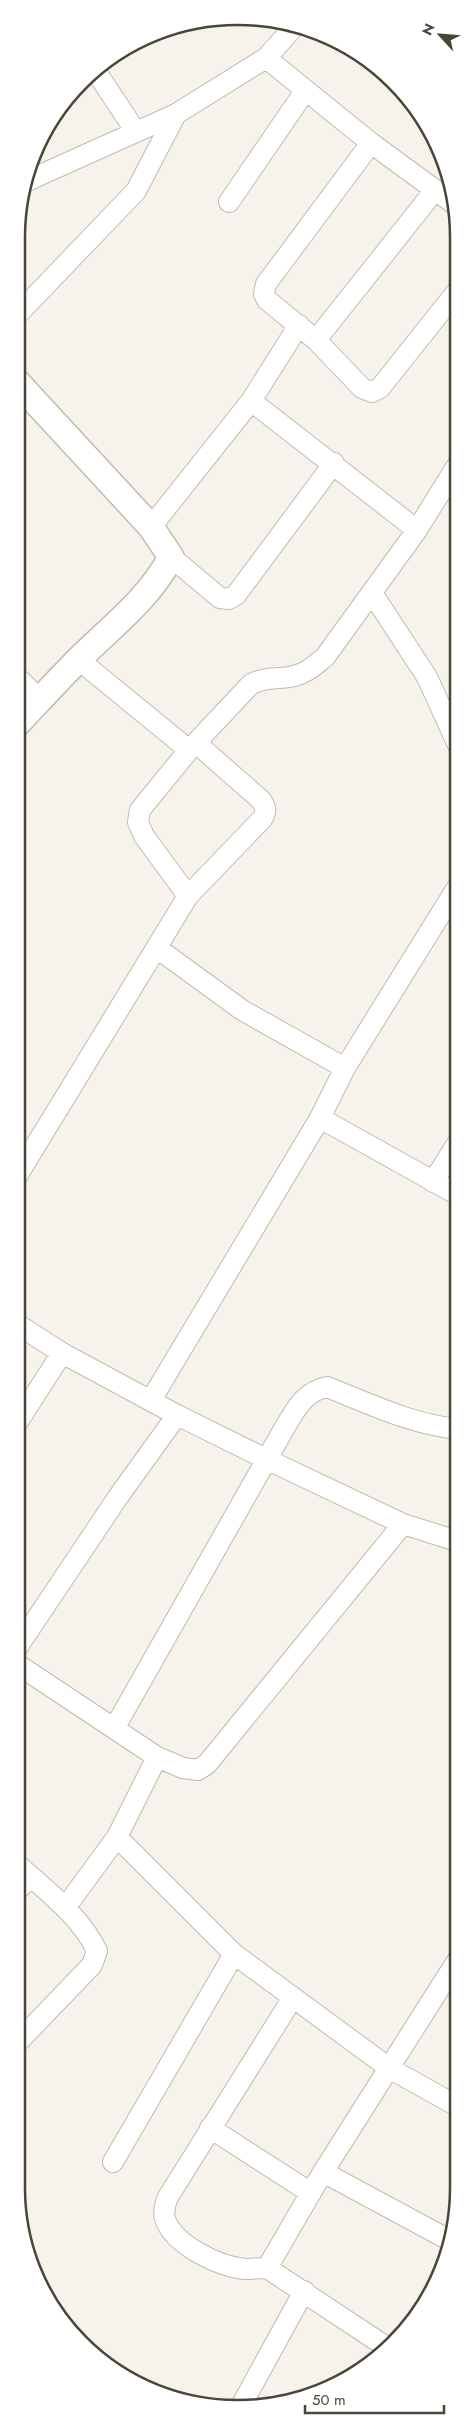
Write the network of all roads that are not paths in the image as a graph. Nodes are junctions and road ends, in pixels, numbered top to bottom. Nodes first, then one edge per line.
1 (290, 32) edge
2 (266, 58) junction
3 (100, 76) edge
4 (305, 91) junction
5 (176, 114) junction
6 (136, 132) junction
7 (371, 143) junction
8 (33, 178) edge
9 (435, 190) junction
10 (446, 199) edge
11 (229, 202) dead end
12 (450, 300) edge
13 (25, 307) edge
14 (299, 324) junction
15 (316, 340) junction
16 (25, 391) edge
17 (251, 401) junction
18 (334, 463) junction
19 (450, 477) edge
20 (151, 527) junction
21 (417, 530) junction
22 (171, 557) junction
23 (372, 593) junction
24 (79, 660) junction
25 (25, 685) edge
26 (40, 700) junction
27 (25, 716) edge
28 (450, 727) edge
29 (192, 746) junction
30 (188, 896) junction
31 (450, 900) edge
32 (157, 948) junction
33 (345, 1068) junction
34 (320, 1118) junction
35 (450, 1155) edge
36 (25, 1163) edge
37 (433, 1182) junction
38 (450, 1191) edge
39 (25, 1329) edge
40 (62, 1353) junction
41 (151, 1400) junction
42 (25, 1411) edge
43 (177, 1415) junction
44 (450, 1428) edge
45 (266, 1459) junction
46 (403, 1524) junction
47 (450, 1539) edge
48 (25, 1636) edge
49 (25, 1669) edge
50 (115, 1727) junction
51 (157, 1757) junction
52 (117, 1837) junction
53 (25, 1873) edge
54 (66, 1908) junction
55 (234, 1954) junction
56 (450, 1972) edge
57 (292, 1999) junction
58 (25, 2035) edge
59 (389, 2068) junction
60 (450, 2102) edge
61 (210, 2128) junction
62 (113, 2162) dead end
63 (323, 2172) junction
64 (311, 2193) junction
65 (444, 2237) edge
66 (267, 2268) junction
67 (304, 2291) junction
68 (382, 2344) edge
69 (244, 2400) edge

1 - 2 street
2 - 4 street
2 - 5 street
3 - 6 street
4 - 7 street
4 - 11 street
5 - 6 street
5 - 13 street
6 - 8 street
7 - 9 street
7 - 14 street
9 - 10 street
9 - 15 street
12 - 15 street
14 - 15 street
14 - 17 street
16 - 20 street
17 - 18 street
17 - 20 street
18 - 21 street
18 - 22 street
19 - 21 street
20 - 22 street
21 - 23 street
22 - 24 street
23 - 28 street
23 - 29 street
24 - 26 street
24 - 29 street
25 - 26 street
26 - 27 street
29 - 30 street
29 - 30 street
30 - 32 street
31 - 33 street
32 - 33 street
32 - 36 street
33 - 34 street
34 - 37 street
34 - 41 street
35 - 37 street
37 - 38 street
39 - 40 street
40 - 41 street
40 - 42 street
41 - 43 street
43 - 45 street
43 - 48 street
44 - 45 street
45 - 46 street
45 - 50 street
46 - 47 street
46 - 51 street
49 - 50 street
50 - 51 street
51 - 52 street
52 - 54 street
52 - 55 street
53 - 54 street
54 - 58 street
55 - 57 street
55 - 62 street
56 - 59 street
57 - 59 street
57 - 61 street
59 - 60 street
59 - 63 street
61 - 64 street
61 - 66 street
63 - 64 street
63 - 65 street
64 - 66 street
66 - 67 street
67 - 68 street
67 - 69 street

